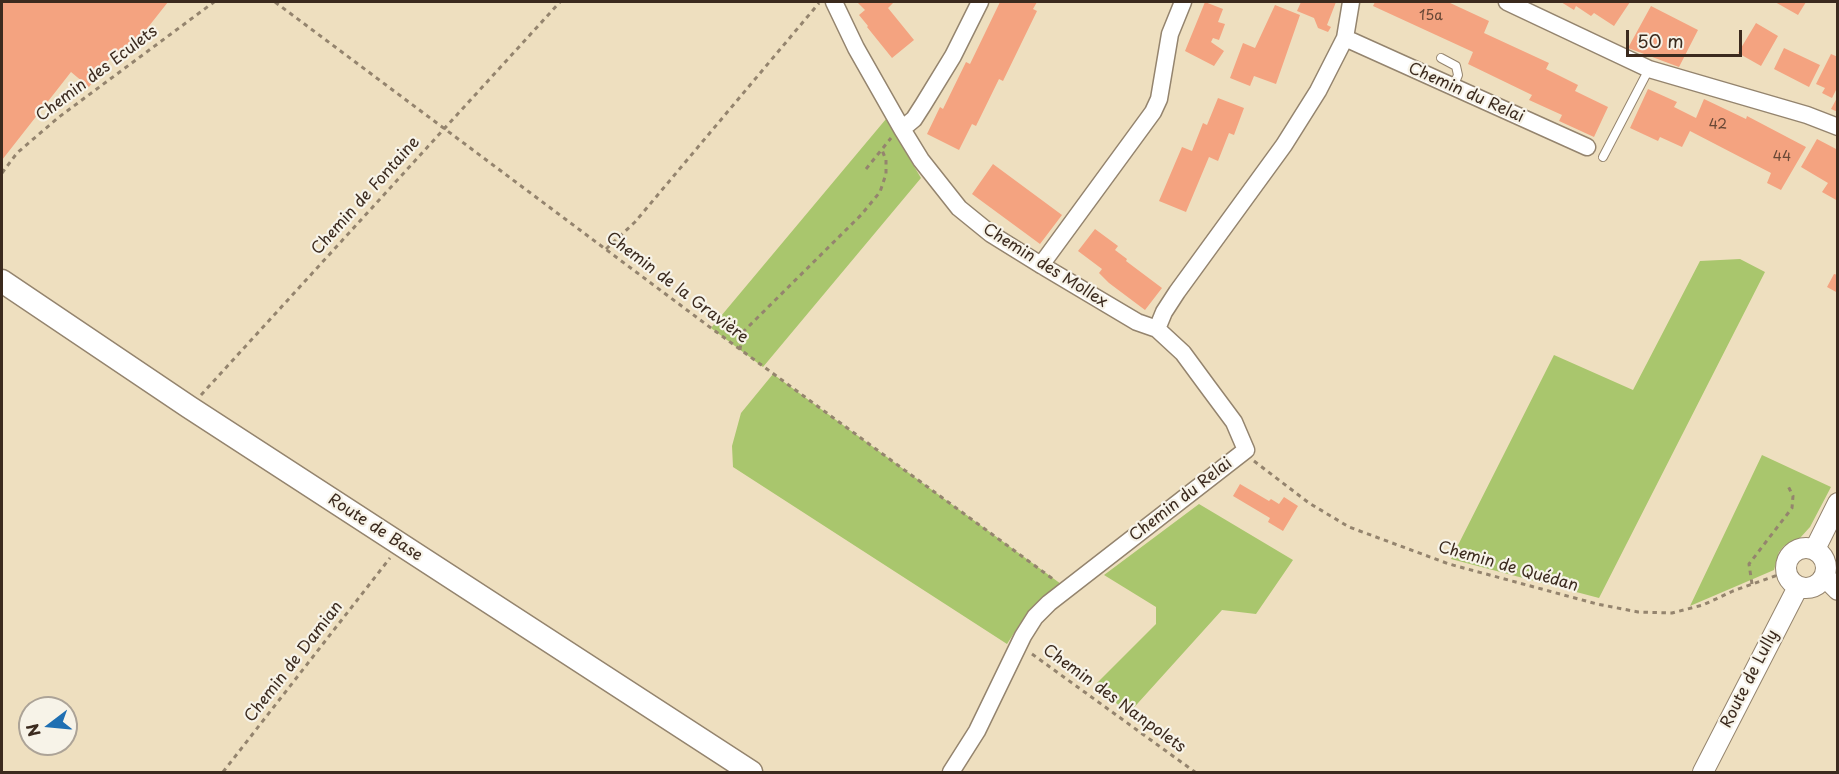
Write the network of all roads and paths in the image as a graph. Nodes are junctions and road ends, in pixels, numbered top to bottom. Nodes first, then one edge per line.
1 (214, 2) edge
2 (275, 2) edge
3 (560, 2) edge
4 (820, 2) edge
5 (834, 2) edge
6 (980, 2) edge
7 (1183, 2) edge
8 (1351, 2) edge
9 (1507, 2) edge
10 (1345, 38) junction
11 (1441, 58) dead end
12 (1649, 69) junction
13 (1454, 87) junction
14 (1838, 127) edge
15 (443, 129) junction
16 (902, 129) junction
17 (1587, 147) dead end
18 (882, 150) junction
19 (1603, 157) dead end
20 (866, 169) dead end
21 (2, 173) edge
22 (605, 250) junction
23 (1041, 265) junction
24 (2, 281) edge
25 (1157, 329) junction
26 (740, 350) junction
27 (189, 407) junction
28 (1246, 450) junction
29 (1788, 486) dead end
30 (1838, 503) edge
31 (1815, 549) junction
32 (384, 565) dead end
33 (1792, 579) junction
34 (1752, 584) junction
35 (1831, 584) edge
36 (1067, 589) junction
37 (1018, 647) junction
38 (223, 772) edge
39 (751, 772) edge
40 (951, 772) edge
41 (1195, 772) edge
42 (1703, 772) edge

1 - 21 path, Chemin des Eculets
2 - 15 path, Chemin de la Gravière
3 - 15 path, Chemin de Fontaine
4 - 22 path
5 - 16 street, Chemin des Mollex
6 - 16 street
7 - 23 street
8 - 10 street
9 - 12 street
10 - 13 street, Chemin du Relai
10 - 25 street
11 - 13 lane
12 - 14 street
12 - 19 lane
13 - 17 street, Chemin du Relai
15 - 22 path, Chemin de la Gravière
15 - 27 path, Chemin de Fontaine
16 - 18 path
16 - 23 street, Chemin des Mollex
18 - 20 path
18 - 26 path
22 - 26 path, Chemin de la Gravière
23 - 25 street, Chemin des Mollex
24 - 27 main road, Route de Base
25 - 28 street, Chemin du Relai
26 - 36 path, Chemin de la Gravière
27 - 39 main road, Route de Base
28 - 34 path, Chemin de Quédan
28 - 36 street, Chemin du Relai
29 - 34 path
30 - 31 street
31 - 33 street
31 - 35 street
32 - 38 path, Chemin de Damian
33 - 34 path, Chemin de Quédan
33 - 35 street
33 - 42 street, Route de Lully
36 - 37 street, Chemin du Relai
37 - 40 street, Chemin du Relai
37 - 41 path, Chemin des Nanpolets

